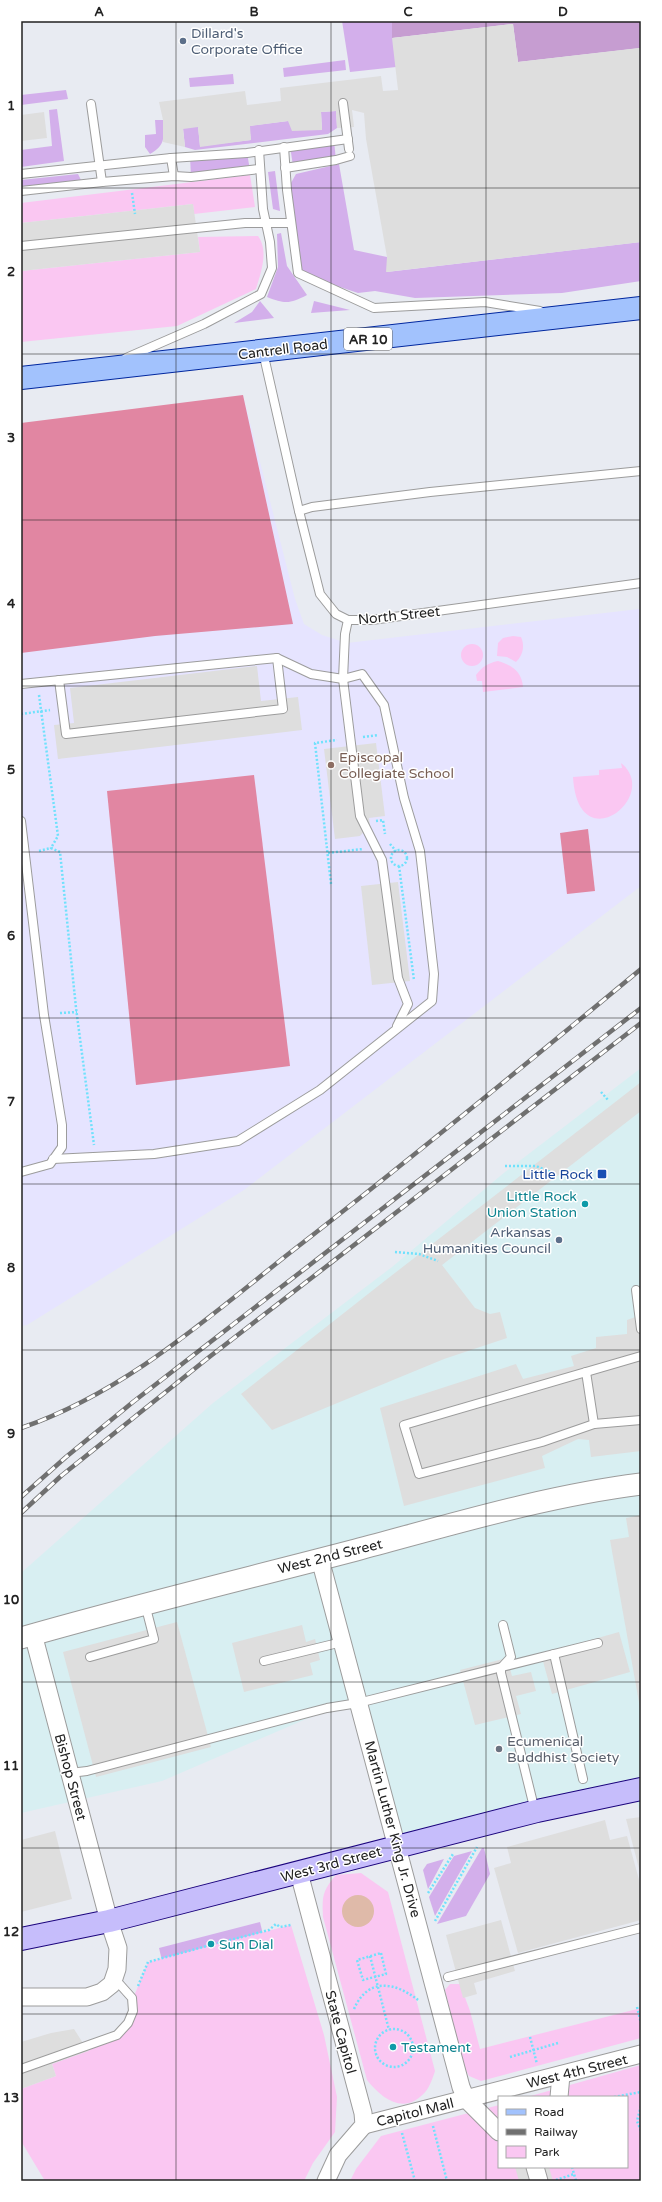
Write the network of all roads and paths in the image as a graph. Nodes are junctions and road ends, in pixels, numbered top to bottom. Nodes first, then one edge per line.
1 (343, 103) dead end
2 (91, 104) dead end
3 (348, 139) junction
4 (284, 147) junction
5 (259, 150) junction
6 (171, 158) junction
7 (99, 167) junction
8 (285, 168) junction
9 (259, 169) junction
10 (21, 174) edge
11 (174, 176) junction
12 (102, 182) junction
13 (132, 190) dead end
14 (21, 191) edge
15 (135, 214) dead end
16 (291, 223) junction
17 (266, 224) junction
18 (21, 246) edge
19 (641, 308) edge
20 (571, 316) junction
21 (262, 351) junction
22 (96, 371) junction
23 (21, 378) edge
24 (641, 471) edge
25 (299, 511) junction
26 (641, 583) edge
27 (348, 620) junction
28 (277, 658) junction
29 (343, 679) junction
30 (59, 680) junction
31 (21, 684) edge
32 (39, 695) dead end
33 (51, 710) dead end
34 (41, 711) junction
35 (21, 714) edge
36 (383, 734) dead end
37 (357, 738) dead end
38 (340, 740) dead end
39 (21, 821) edge
40 (51, 848) junction
41 (365, 849) dead end
42 (39, 850) dead end
43 (328, 853) junction
44 (399, 866) junction
45 (331, 884) dead end
46 (414, 980) dead end
47 (76, 1012) junction
48 (60, 1013) dead end
49 (396, 1028) junction
50 (601, 1092) dead end
51 (608, 1100) dead end
52 (96, 1157) junction
53 (53, 1159) junction
54 (505, 1166) dead end
55 (21, 1172) edge
56 (553, 1173) dead end
57 (395, 1252) dead end
58 (438, 1261) dead end
59 (636, 1290) dead end
60 (641, 1329) edge
61 (641, 1356) edge
62 (586, 1372) junction
63 (641, 1420) edge
64 (594, 1424) junction
65 (641, 1484) edge
66 (320, 1559) junction
67 (145, 1604) junction
68 (503, 1625) dead end
69 (27, 1636) edge
70 (342, 1642) junction
71 (598, 1643) dead end
72 (554, 1654) junction
73 (90, 1658) dead end
74 (264, 1661) dead end
75 (501, 1668) junction
76 (358, 1703) junction
77 (70, 1773) junction
78 (583, 1779) dead end
79 (641, 1789) edge
80 (536, 1812) junction
81 (398, 1846) junction
82 (477, 1846) dead end
83 (454, 1853) dead end
84 (299, 1873) junction
85 (426, 1895) dead end
86 (108, 1920) junction
87 (434, 1923) dead end
88 (291, 1925) dead end
89 (641, 1928) edge
90 (21, 1939) edge
91 (370, 1956) junction
92 (375, 1976) junction
93 (448, 1977) dead end
94 (115, 1979) junction
95 (378, 1986) junction
96 (21, 1997) edge
97 (418, 2000) dead end
98 (132, 2001) junction
99 (638, 2009) edge
100 (353, 2012) dead end
101 (641, 2023) edge
102 (389, 2030) junction
103 (530, 2037) dead end
104 (558, 2043) dead end
105 (533, 2050) junction
106 (641, 2054) edge
107 (510, 2057) dead end
108 (537, 2066) dead end
109 (21, 2069) edge
110 (561, 2075) junction
111 (641, 2092) edge
112 (559, 2096) edge
113 (619, 2096) edge
114 (466, 2099) junction
115 (641, 2106) edge
116 (364, 2125) junction
117 (433, 2125) dead end
118 (498, 2131) edge
119 (641, 2131) edge
120 (402, 2134) dead end
121 (535, 2168) edge
122 (572, 2168) edge
123 (574, 2174) junction
124 (327, 2180) edge
125 (415, 2181) edge
126 (447, 2181) edge
127 (539, 2181) edge
128 (553, 2181) edge
129 (576, 2181) edge

1 - 3 lane
2 - 7 lane
3 - 4 lane
3 - 8 lane
4 - 5 lane
4 - 8 lane
5 - 6 lane
5 - 9 lane
6 - 7 lane
6 - 11 lane
7 - 10 lane
7 - 12 lane
8 - 16 lane
9 - 11 lane
9 - 17 lane
11 - 12 lane
12 - 14 lane
13 - 15 path
16 - 17 lane
16 - 20 lane
17 - 18 lane
17 - 22 lane
19 - 20 main road, Cantrell Road / AR 10
20 - 21 main road, Cantrell Road / AR 10
21 - 22 main road, Cantrell Road / AR 10
21 - 25 lane, North Street
22 - 23 main road, Cantrell Road / AR 10
24 - 25 lane
25 - 27 lane, North Street
26 - 27 lane, North Street
27 - 29 lane
28 - 29 lane
28 - 30 lane
28 - 30 lane
29 - 49 lane
29 - 49 lane
30 - 31 lane
32 - 34 path
33 - 34 path
34 - 35 path
34 - 40 path
36 - 37 path
38 - 43 path
39 - 53 lane
40 - 42 path
40 - 47 path
41 - 43 path
43 - 45 path
44 - 44 path
44 - 46 path
47 - 48 path
47 - 52 path
49 - 52 lane
50 - 51 path
52 - 53 lane
53 - 55 lane
54 - 56 path
57 - 58 path
59 - 60 lane
61 - 62 lane
62 - 64 lane
62 - 64 lane
63 - 64 lane
65 - 66 street, West 2nd Street
66 - 67 street, West 2nd Street
66 - 70 street, Martin Luther King Jr. Drive
67 - 69 street, West 2nd Street
67 - 73 lane
68 - 75 lane
69 - 77 street, Bishop Street
70 - 74 lane
70 - 76 street, Martin Luther King Jr. Drive
71 - 72 lane
72 - 75 lane
72 - 78 lane
75 - 76 lane
75 - 80 lane
76 - 77 lane
76 - 81 street, Martin Luther King Jr. Drive
77 - 86 street, Bishop Street
79 - 80 main road, West 3rd Street
80 - 81 main road, West 3rd Street
81 - 84 main road, West 3rd Street
81 - 114 street, Martin Luther King Jr. Drive
82 - 87 path
83 - 85 path
84 - 86 main road, West 3rd Street
84 - 116 street, State Capitol
86 - 90 main road, West 3rd Street
86 - 94 street, Bishop Street
88 - 98 path
89 - 93 lane
91 - 92 path
91 - 92 path
91 - 92 path
92 - 95 path
94 - 96 street
94 - 98 lane
95 - 97 path
95 - 100 path
95 - 102 path
98 - 109 lane
99 - 101 path
102 - 102 path
103 - 105 path
104 - 105 path
105 - 107 path
105 - 108 path
106 - 110 street, West 4th Street
110 - 112 street
110 - 114 street, West 4th Street
111 - 113 path
114 - 116 street, Capitol Mall
114 - 118 street
115 - 119 path
116 - 124 street
117 - 126 path
120 - 125 path
121 - 127 street
122 - 123 path
123 - 128 path
123 - 129 path

